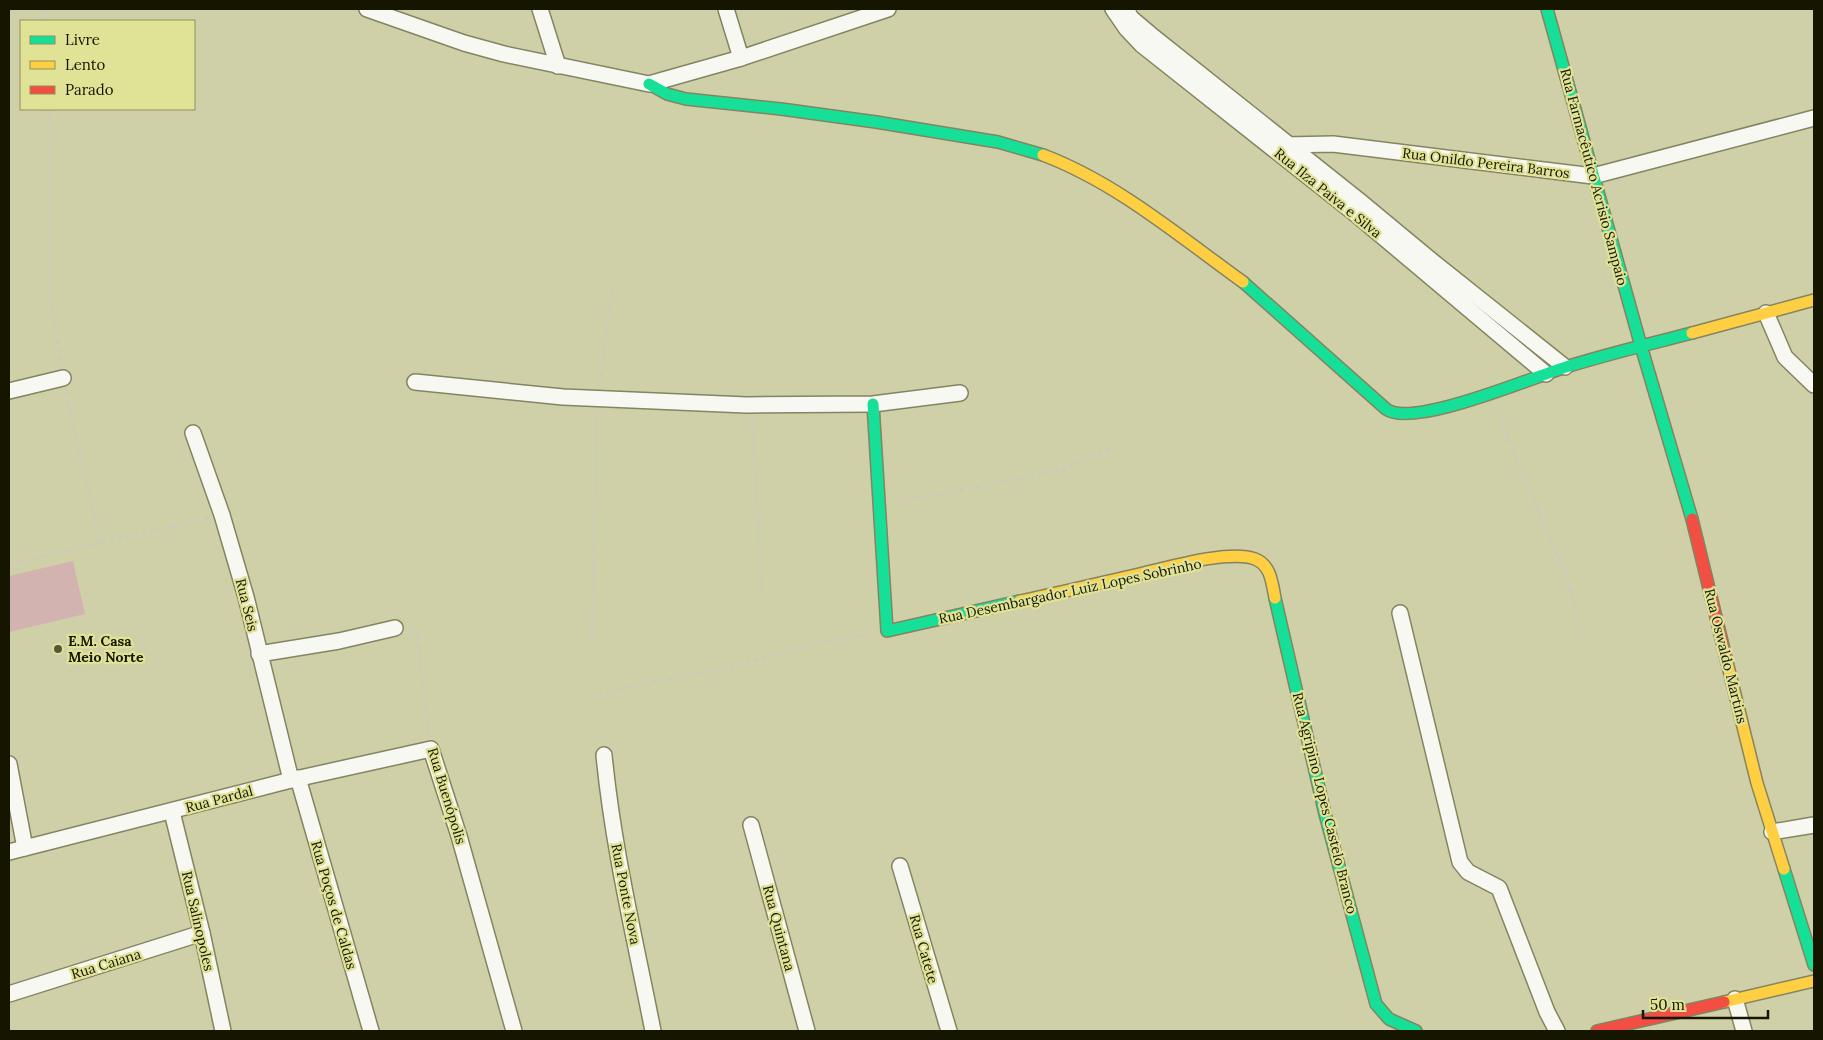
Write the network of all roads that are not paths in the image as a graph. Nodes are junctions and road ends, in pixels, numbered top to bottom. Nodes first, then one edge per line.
1 (366, 9) edge
2 (540, 9) edge
3 (726, 9) edge
4 (888, 9) edge
5 (1113, 9) edge
6 (1126, 9) edge
7 (1547, 9) edge
8 (742, 58) junction
9 (558, 66) junction
10 (649, 84) junction
11 (1814, 118) edge
12 (1290, 145) junction
13 (1270, 146) junction
14 (1593, 176) junction
15 (1814, 300) edge
16 (1766, 313) junction
17 (1641, 346) junction
18 (1565, 367) junction
19 (1546, 374) junction
20 (63, 378) road end
21 (415, 382) dead end
22 (1814, 385) edge
23 (9, 391) edge
24 (960, 393) dead end
25 (873, 404) junction
26 (193, 433) dead end
27 (1254, 559) joint
28 (1400, 613) dead end
29 (395, 628) road end
30 (259, 654) junction
31 (431, 749) joint
32 (604, 755) dead end
33 (9, 764) edge
34 (295, 779) junction
35 (172, 812) junction
36 (751, 825) dead end
37 (1814, 825) edge
38 (1772, 832) junction
39 (25, 848) junction
40 (9, 852) edge
41 (900, 866) dead end
42 (202, 934) junction
43 (1814, 966) edge
44 (1814, 981) edge
45 (9, 994) edge
46 (1735, 999) junction
47 (223, 1031) edge
48 (371, 1031) edge
49 (514, 1031) edge
50 (653, 1031) edge
51 (807, 1031) edge
52 (948, 1031) edge
53 (1416, 1031) edge
54 (1557, 1031) edge
55 (1597, 1031) edge
56 (1744, 1031) edge

1 - 9 street
2 - 9 street
3 - 8 street
4 - 8 street
5 - 13 street, Rua Ilza Paiva e Silva
6 - 12 street, Rua Ilza Paiva e Silva
7 - 14 street, Rua Farmacêutico Acrisio Sampaio
8 - 10 street
9 - 10 street
10 - 19 street
11 - 14 street, Rua Onildo Pereira Barros
12 - 13 street, Rua Onildo Pereira Barros
12 - 14 street, Rua Onildo Pereira Barros
12 - 18 street, Rua Ilza Paiva e Silva
13 - 19 street, Rua Ilza Paiva e Silva
14 - 17 street, Rua Farmacêutico Acrisio Sampaio
15 - 16 street
16 - 17 street
16 - 22 street
17 - 18 street
17 - 38 street, Rua Oswaldo Martins
18 - 19 street
20 - 23 street
21 - 25 street
24 - 25 street
25 - 27 street, Rua Desembargador Luiz Lopes Sobrinho
26 - 30 street, Rua Seis
27 - 53 street, Rua Agripino Lopes Castelo Branco
28 - 54 street
29 - 30 street
30 - 34 street, Rua Seis
31 - 34 street, Rua Pardal
31 - 49 street, Rua Buenópolis
32 - 50 street, Rua Ponte Nova
33 - 39 street
34 - 35 street, Rua Pardal
34 - 48 street, Rua Poços de Caldas
35 - 39 street, Rua Pardal
35 - 42 street, Rua Salinopoles
36 - 51 street, Rua Quintana
37 - 38 street
38 - 43 street, Rua Oswaldo Martins
39 - 40 street, Rua Pardal
41 - 52 street, Rua Catete
42 - 45 street, Rua Caiana
42 - 47 street, Rua Salinopoles
44 - 46 street
46 - 55 street
46 - 56 street

